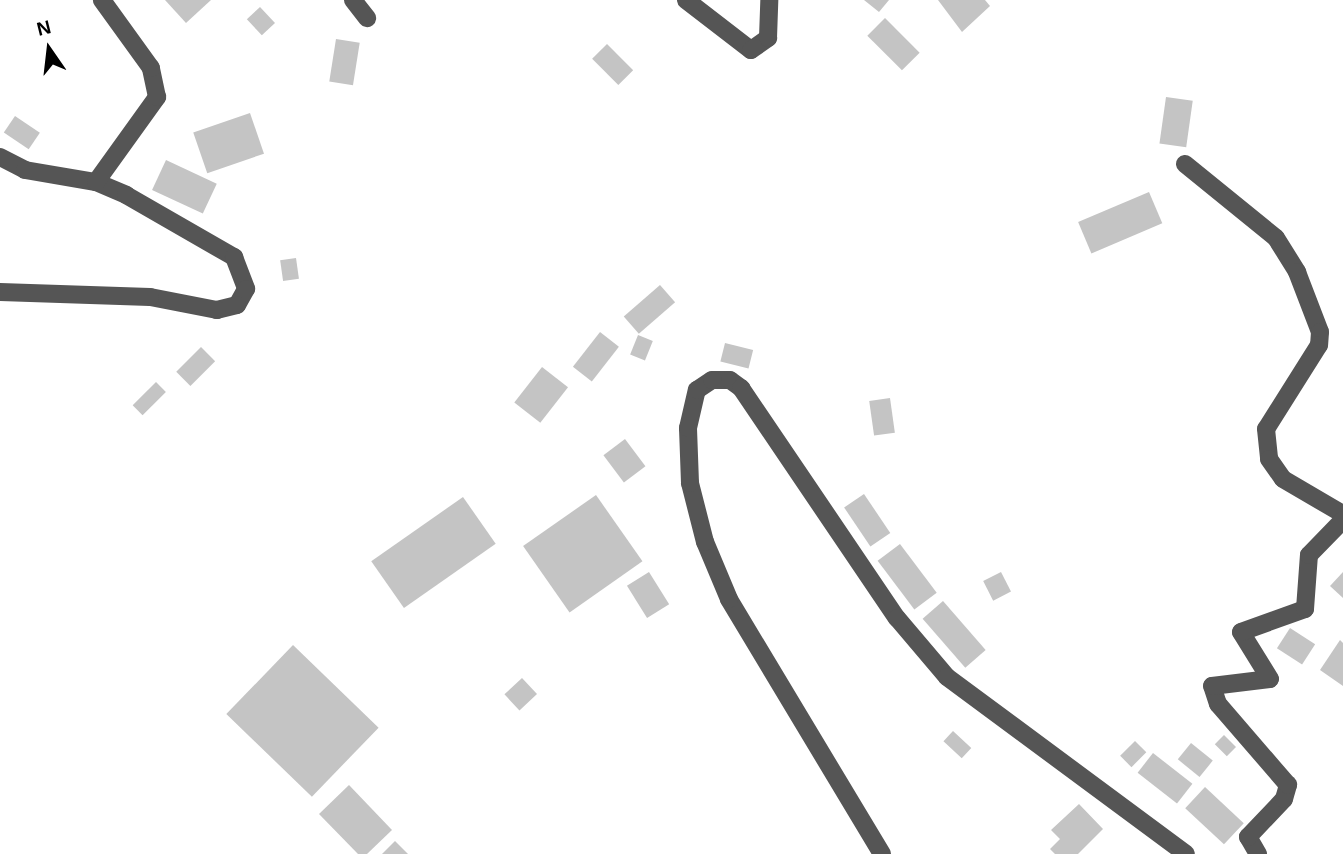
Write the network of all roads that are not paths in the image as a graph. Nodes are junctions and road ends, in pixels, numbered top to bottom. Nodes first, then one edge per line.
1 (102, 0) edge
2 (353, 0) edge
3 (686, 0) edge
4 (769, 0) edge
5 (367, 18) dead end
6 (0, 157) edge
7 (1185, 164) dead end
8 (96, 181) junction
9 (0, 292) edge
10 (1343, 514) edge
11 (1343, 520) edge
12 (882, 854) edge
13 (1186, 854) edge
14 (1258, 854) edge

1 - 8 street
2 - 5 street
3 - 4 street
6 - 8 street
7 - 10 street
8 - 9 street
11 - 14 street
12 - 13 street

